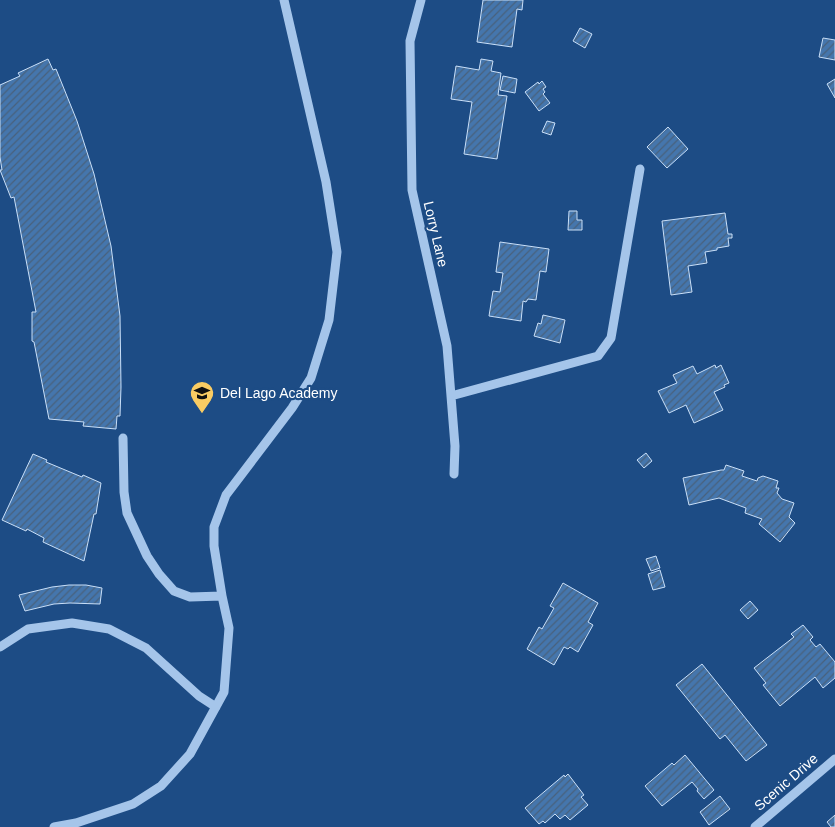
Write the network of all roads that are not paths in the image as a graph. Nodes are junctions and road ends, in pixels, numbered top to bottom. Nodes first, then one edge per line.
1 (284, 0) edge
2 (421, 0) edge
3 (640, 169) dead end
4 (452, 396) junction
5 (123, 438) dead end
6 (454, 474) dead end
7 (222, 596) junction
8 (0, 647) edge
9 (216, 707) junction
10 (835, 759) edge
11 (54, 827) edge
12 (755, 827) edge

1 - 7 street
2 - 4 street, Lorry Lane
3 - 4 street
4 - 6 street, Lorry Lane
5 - 7 street
7 - 9 street
8 - 9 street
9 - 11 street
10 - 12 street, Scenic Drive

